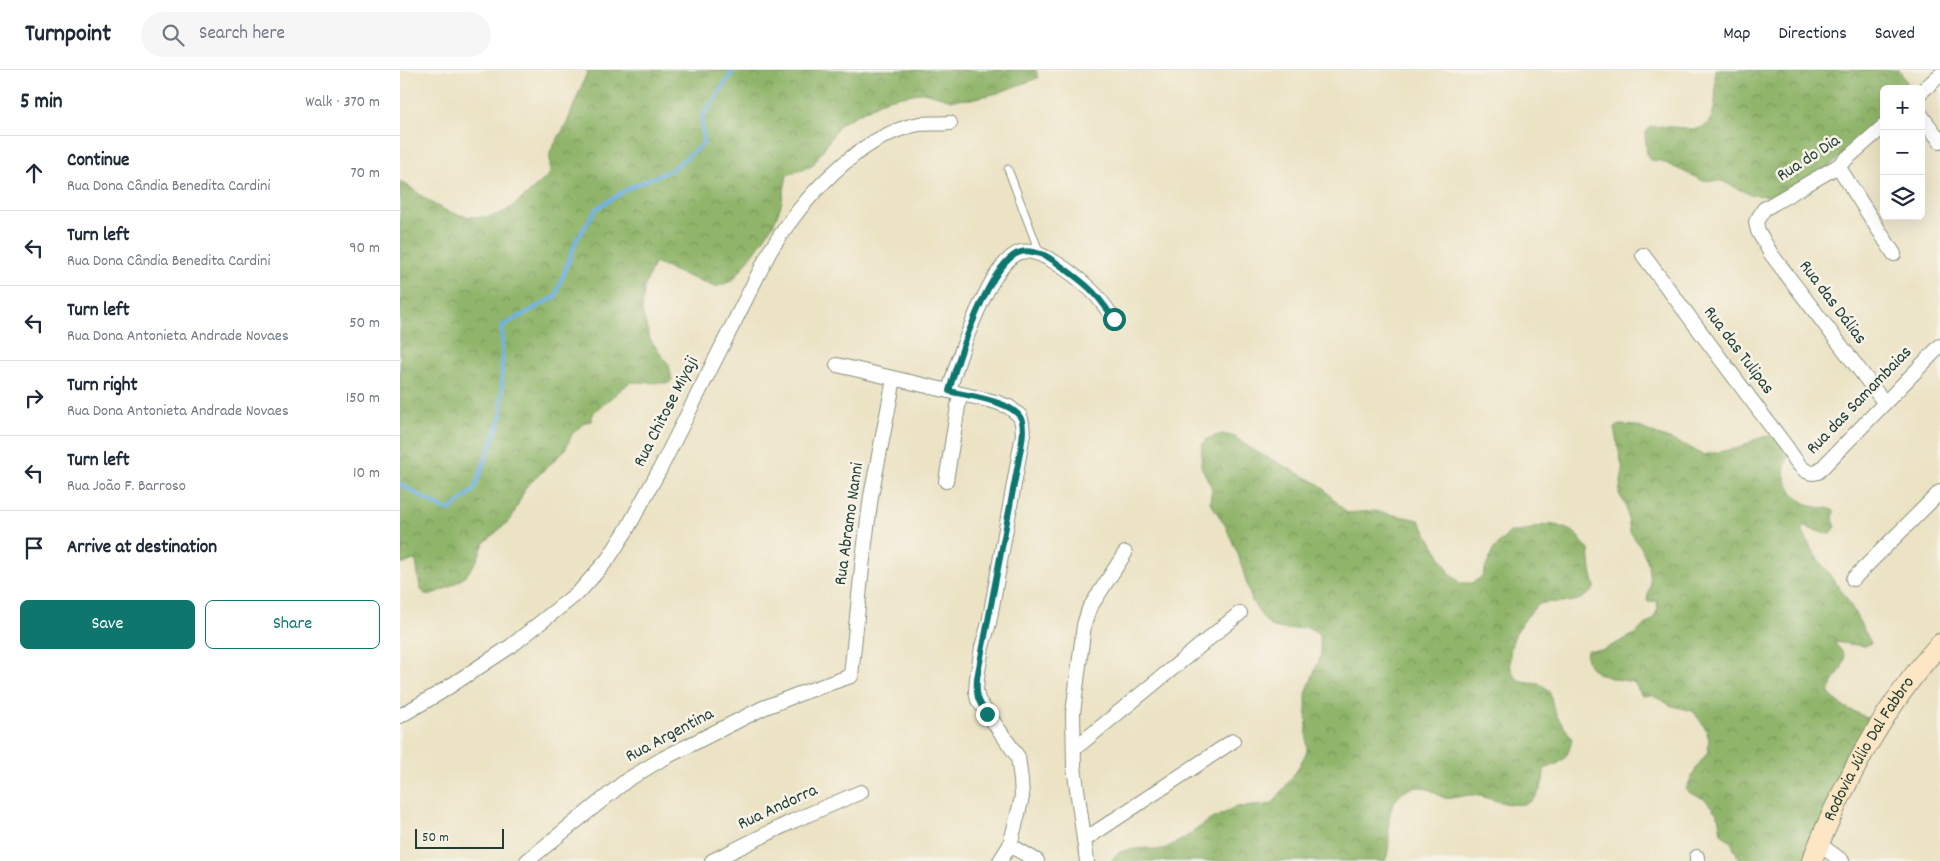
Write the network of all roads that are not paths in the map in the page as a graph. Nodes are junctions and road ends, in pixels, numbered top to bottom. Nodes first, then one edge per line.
1 (1940, 75) edge
2 (1925, 88) edge
3 (1925, 120) edge
4 (950, 124) dead end
5 (1880, 129) edge
6 (1940, 141) edge
7 (1838, 166) junction
8 (1008, 169) dead end
9 (1756, 222) joint
10 (1040, 254) junction
11 (1894, 254) dead end
12 (1643, 255) dead end
13 (1114, 319) dead end
14 (1940, 346) edge
15 (837, 365) dead end
16 (894, 379) junction
17 (955, 393) junction
18 (1884, 402) junction
19 (1804, 470) joint
20 (946, 481) dead end
21 (1940, 492) edge
22 (1125, 552) dead end
23 (1853, 579) dead end
24 (1240, 613) dead end
25 (1940, 644) edge
26 (851, 676) joint
27 (400, 716) edge
28 (1233, 741) dead end
29 (1074, 749) junction
30 (861, 792) dead end
31 (1084, 840) junction
32 (1010, 845) junction
33 (1816, 852) edge
34 (527, 861) edge
35 (712, 861) edge
36 (1000, 861) edge
37 (1037, 861) edge
38 (1087, 861) edge
39 (1842, 861) edge

1 - 2 street
3 - 6 street
4 - 27 street, Rua Chitose Miyaji
5 - 7 street, Rua do Dia
7 - 9 street, Rua do Dia
7 - 11 street
8 - 10 lane
9 - 18 street, Rua das Dálias
10 - 13 street
10 - 17 street
12 - 19 street, Rua das Tulipas
14 - 18 street, Rua das Samambaias
15 - 16 street
16 - 17 street
16 - 26 street, Rua Abramo Nanni
17 - 20 street
17 - 32 street
18 - 19 street, Rua das Samambaias
21 - 23 street
22 - 29 street
24 - 29 street
25 - 33 main road, Rodovia Júlio Dal Fabbro
26 - 34 street, Rua Argentina
28 - 31 street
29 - 31 street
30 - 35 street, Rua Andorra
31 - 38 street
32 - 36 street
32 - 37 street
33 - 39 street

